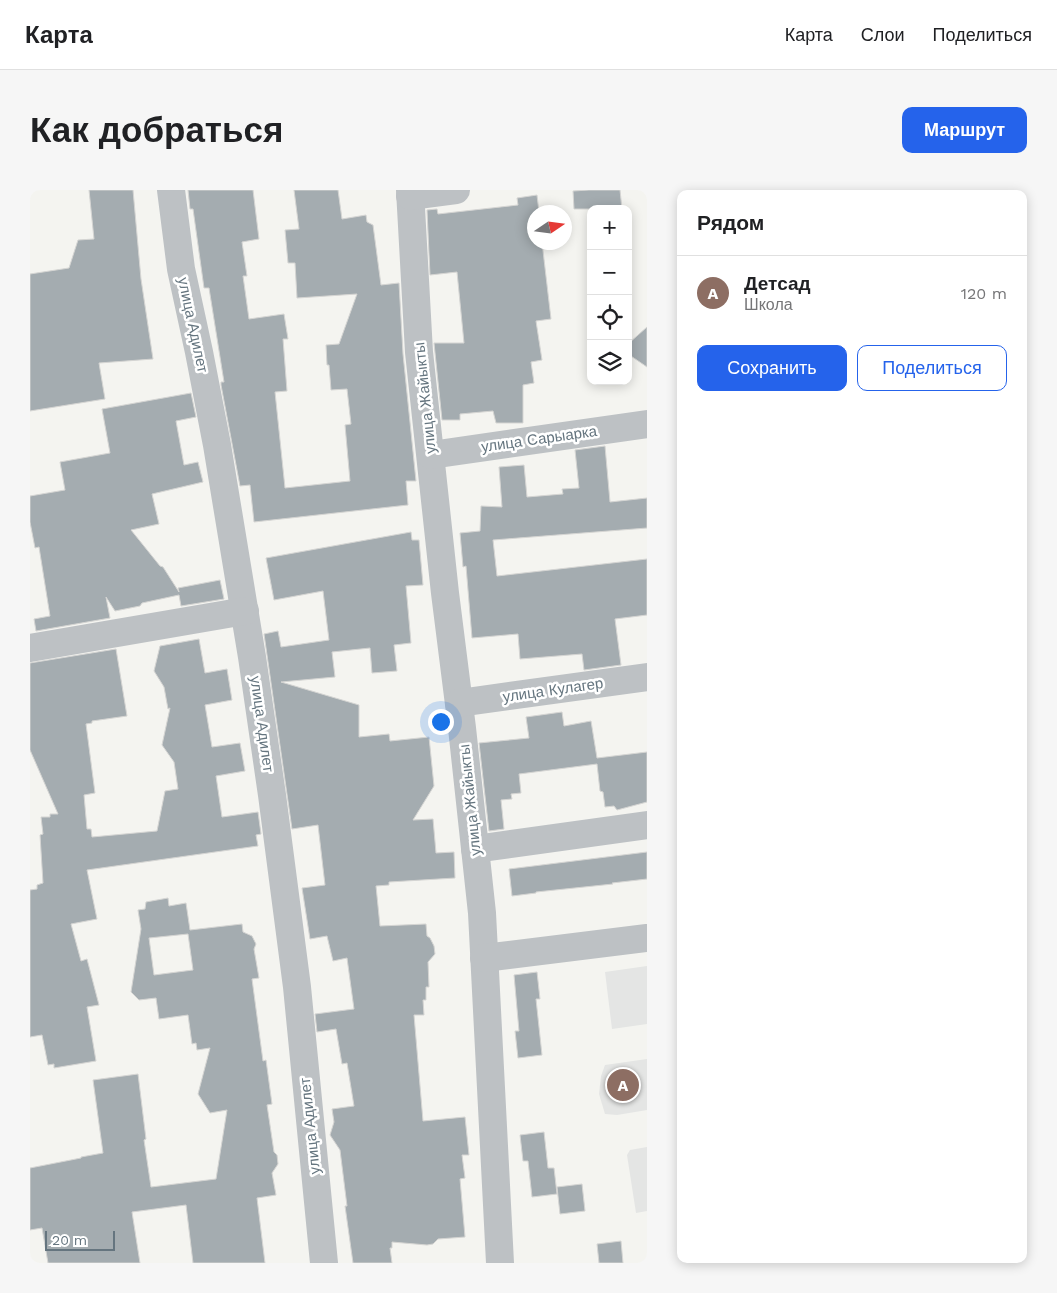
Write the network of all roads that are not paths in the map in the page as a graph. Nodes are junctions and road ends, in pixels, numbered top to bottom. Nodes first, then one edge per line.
1 (171, 190) edge
2 (456, 190) edge
3 (410, 193) edge
4 (647, 424) edge
5 (431, 455) junction
6 (244, 611) junction
7 (30, 648) edge
8 (647, 677) edge
9 (459, 703) junction
10 (647, 825) edge
11 (475, 849) junction
12 (647, 938) edge
13 (484, 958) junction
14 (324, 1263) edge
15 (500, 1263) edge

1 - 6 street, улица Адилет
2 - 3 street
3 - 5 street, улица Жайыкты
4 - 5 street, улица Сарыарка
5 - 9 street, улица Жайыкты
6 - 7 street
6 - 14 street, улица Адилет
8 - 9 street, улица Кулагер
9 - 11 street, улица Жайыкты
10 - 11 street
11 - 13 street, улица Жайыкты
12 - 13 street
13 - 15 street, улица Жайыкты

